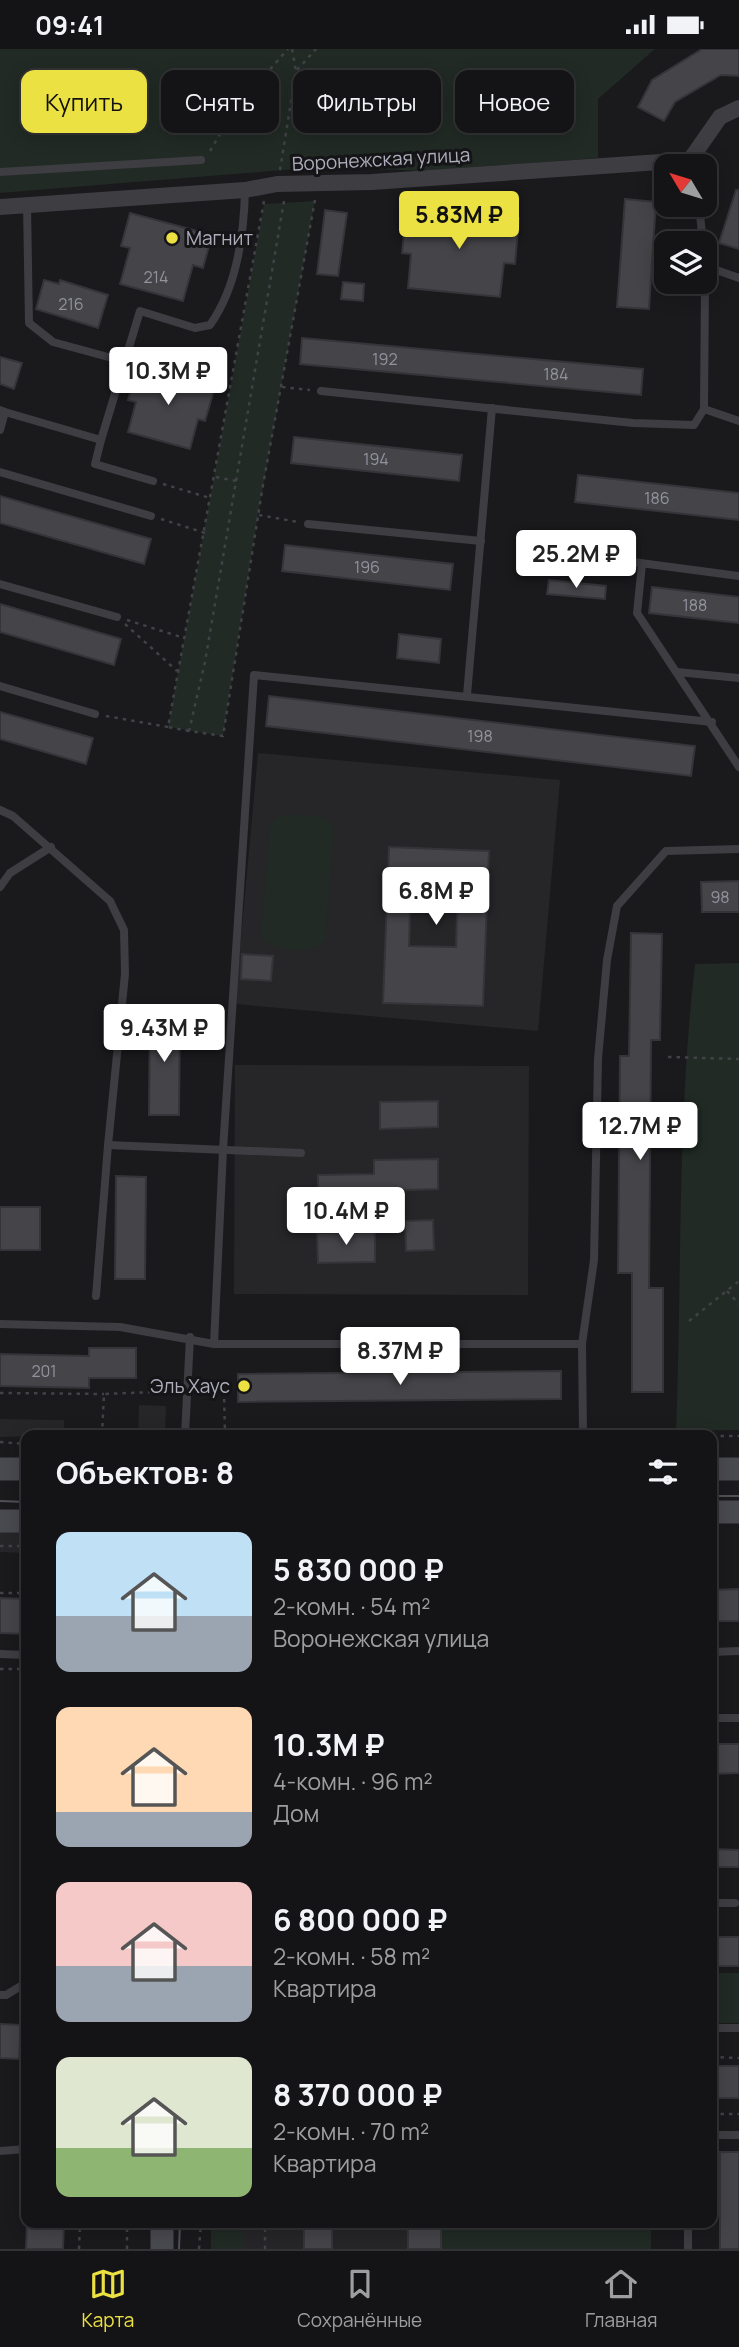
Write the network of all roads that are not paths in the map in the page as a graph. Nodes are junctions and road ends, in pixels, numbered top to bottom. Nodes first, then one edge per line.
1 (739, 108) edge
2 (697, 154) edge
3 (201, 160) road end
4 (654, 165) edge
5 (0, 172) edge
6 (245, 190) junction
7 (27, 205) junction
8 (0, 208) edge
9 (717, 270) edge
10 (739, 278) edge
11 (705, 294) edge
12 (123, 361) junction
13 (321, 391) road end
14 (492, 408) junction
15 (704, 409) junction
16 (3, 411) edge
17 (739, 421) edge
18 (0, 430) edge
19 (101, 440) junction
20 (0, 472) edge
21 (153, 481) road end
22 (151, 516) road end
23 (308, 524) road end
24 (481, 541) junction
25 (580, 555) dead end
26 (642, 564) junction
27 (739, 576) edge
28 (0, 584) edge
29 (117, 617) road end
30 (677, 672) junction
31 (739, 678) edge
32 (0, 686) edge
33 (467, 695) junction
34 (95, 714) road end
35 (712, 722) junction
36 (739, 767) edge
37 (0, 810) edge
38 (51, 848) junction
39 (739, 849) edge
40 (10, 873) junction
41 (0, 877) edge
42 (0, 887) edge
43 (108, 1145) junction
44 (223, 1150) junction
45 (301, 1153) dead end
46 (96, 1296) dead end
47 (0, 1324) edge
48 (190, 1337) junction
49 (214, 1344) junction
50 (582, 1344) junction
51 (185, 1430) edge
52 (583, 1430) edge
53 (0, 1469) edge
54 (21, 1469) edge
55 (717, 1469) edge
56 (739, 1469) edge
57 (717, 1512) edge
58 (739, 1512) edge
59 (0, 1521) edge
60 (21, 1521) edge
61 (739, 1651) edge
62 (717, 1652) edge
63 (0, 1654) edge
64 (21, 1655) edge
65 (717, 1718) edge
66 (739, 1718) edge
67 (717, 1903) edge
68 (735, 1903) dead end
69 (21, 1985) edge
70 (0, 1995) edge
71 (717, 2028) edge
72 (739, 2028) edge
73 (717, 2135) edge
74 (739, 2135) edge
75 (21, 2149) edge
76 (0, 2151) edge
77 (162, 2228) edge
78 (688, 2228) edge
79 (162, 2249) edge
80 (688, 2249) edge

1 - 2 street, Воронежская улица
3 - 5 lane
4 - 6 street, Воронежская улица
6 - 7 street, Воронежская улица
6 - 12 lane
7 - 8 street, Воронежская улица
7 - 12 lane
9 - 10 lane
11 - 15 lane
12 - 19 lane
13 - 14 lane
14 - 15 lane
14 - 24 lane
15 - 17 lane
16 - 18 lane
16 - 19 lane
19 - 21 lane
20 - 22 lane
23 - 24 lane
24 - 33 lane
25 - 26 lane
26 - 27 lane
26 - 30 lane
28 - 29 lane
30 - 31 lane
30 - 35 lane
32 - 34 lane
33 - 35 lane
33 - 44 lane
35 - 36 lane
37 - 38 lane
38 - 40 lane
38 - 43 lane
39 - 50 lane
40 - 41 lane
40 - 42 lane
43 - 44 lane
43 - 46 lane
44 - 45 lane
44 - 49 lane
47 - 48 lane
48 - 49 lane
48 - 51 lane
49 - 50 lane
50 - 52 lane
53 - 54 main road
55 - 56 main road
57 - 58 main road
59 - 60 main road
61 - 62 lane
63 - 64 lane
65 - 66 lane
67 - 68 lane
69 - 70 lane
71 - 72 lane
73 - 74 lane
75 - 76 lane
77 - 79 main road
78 - 80 lane

